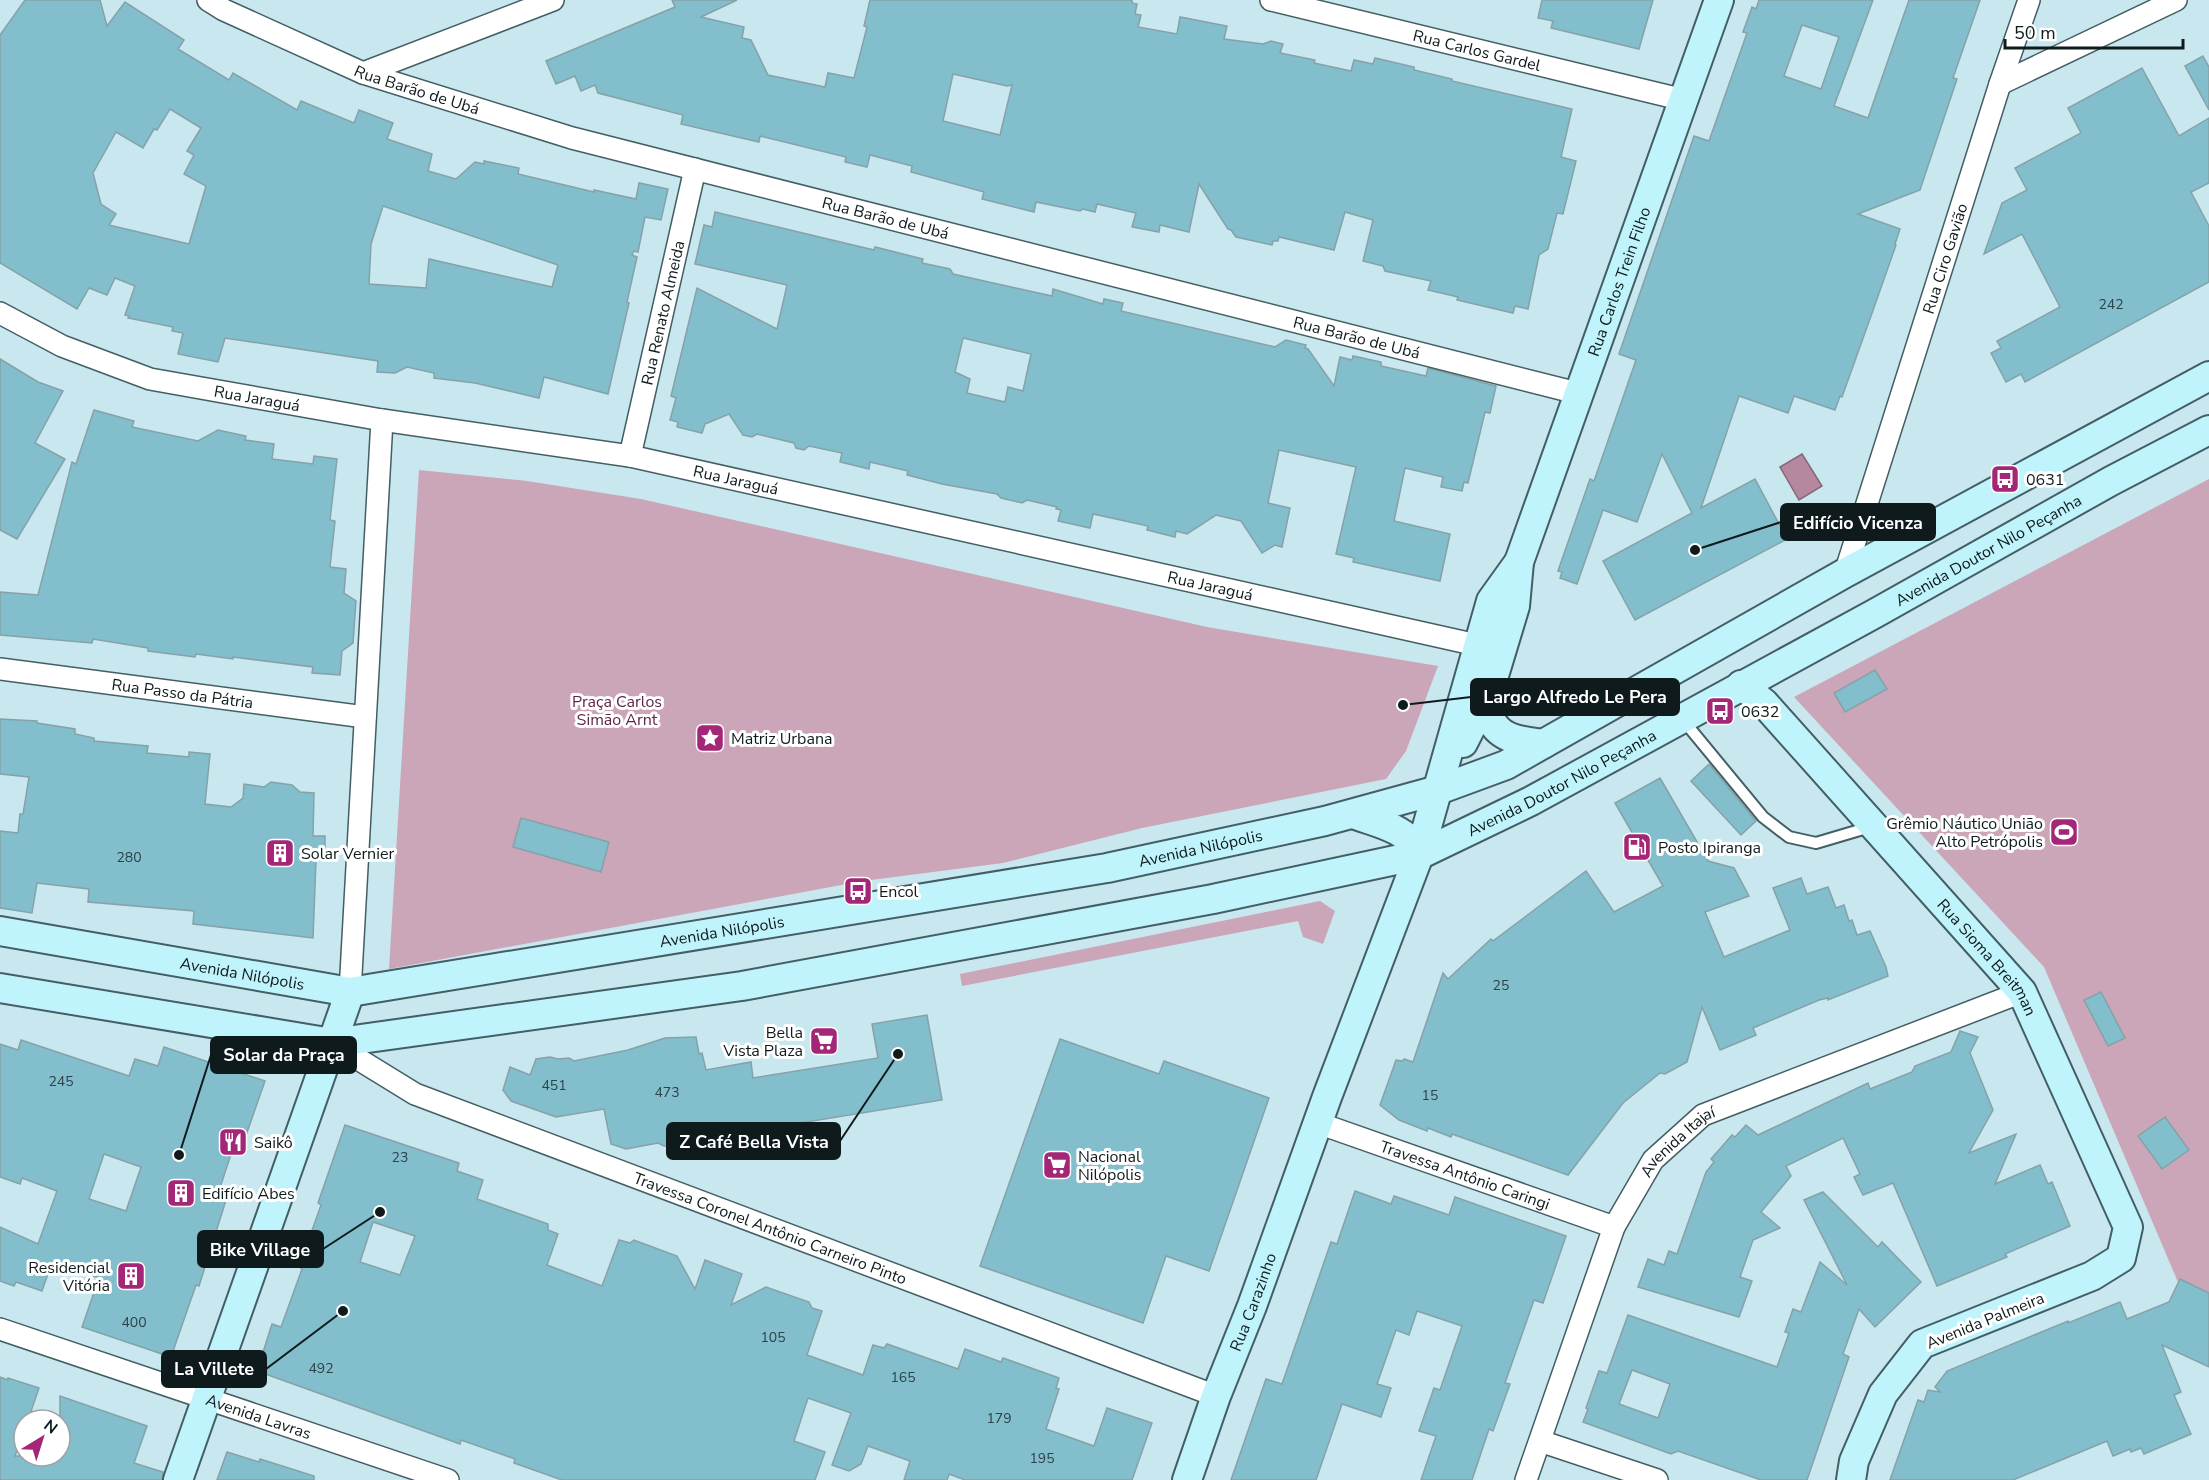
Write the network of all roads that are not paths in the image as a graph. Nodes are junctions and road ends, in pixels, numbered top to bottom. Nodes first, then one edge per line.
1 (207, 0) edge
2 (553, 0) edge
3 (1270, 0) edge
4 (1719, 0) edge
5 (2029, 0) edge
6 (2176, 0) edge
7 (363, 73) junction
8 (2000, 84) junction
9 (1684, 100) junction
10 (695, 170) junction
11 (0, 313) edge
12 (2209, 376) edge
13 (1577, 393) junction
14 (382, 420) junction
15 (2209, 430) edge
16 (630, 456) junction
17 (1863, 517) junction
18 (1892, 548) junction
19 (1519, 562) junction
20 (1845, 573) junction
21 (1477, 645) junction
22 (0, 669) edge
23 (1754, 688) junction
24 (1489, 692) junction
25 (365, 717) junction
26 (1681, 718) junction
27 (1543, 744) junction
28 (1438, 790) junction
29 (1353, 814) junction
30 (1874, 826) junction
31 (1419, 855) junction
32 (0, 931) edge
33 (0, 988) edge
34 (350, 992) junction
35 (2022, 993) junction
36 (332, 1043) junction
37 (1318, 1123) junction
38 (1614, 1227) junction
39 (2121, 1257) joint
40 (0, 1329) edge
41 (1216, 1396) junction
42 (206, 1399) junction
43 (1540, 1441) junction
44 (178, 1480) edge
45 (448, 1480) edge
46 (1187, 1480) edge
47 (1526, 1480) edge
48 (1657, 1480) edge
49 (1851, 1480) edge

1 - 7 street, Rua Barão de Ubá
2 - 7 street
3 - 9 street, Rua Carlos Gardel
4 - 9 main road, Rua Carlos Trein Filho
5 - 8 street, Rua Ciro Gavião
6 - 8 street
7 - 10 street, Rua Barão de Ubá
8 - 17 street, Rua Ciro Gavião
9 - 13 main road, Rua Carlos Trein Filho
10 - 13 street, Rua Barão de Ubá
10 - 16 street, Rua Renato Almeida
11 - 14 street, Rua Jaraguá
12 - 18 main road
13 - 19 main road, Rua Carlos Trein Filho
14 - 16 street, Rua Jaraguá
14 - 25 street
15 - 23 main road, Avenida Doutor Nilo Peçanha
16 - 21 street, Rua Jaraguá
17 - 18 street
17 - 20 street, Rua Ciro Gavião
18 - 20 main road
19 - 21 main road, Rua Carlos Trein Filho
19 - 24 main road, Rua Carlos Trein Filho
20 - 27 main road
21 - 28 main road, Rua Carlos Trein Filho
22 - 25 street, Rua Passo da Pátria
23 - 26 main road, Avenida Doutor Nilo Peçanha
23 - 30 main road, Rua Sioma Breitman
24 - 27 main road
24 - 28 main road, Rua Carlos Trein Filho
25 - 34 street
26 - 30 lane
26 - 31 main road, Avenida Doutor Nilo Peçanha
27 - 28 main road
28 - 29 main road, Avenida Nilópolis
28 - 31 main road, Rua Carlos Trein Filho
29 - 31 main road
29 - 34 main road, Avenida Nilópolis
30 - 35 main road, Rua Sioma Breitman
31 - 36 main road
31 - 37 main road
32 - 34 main road, Avenida Nilópolis
33 - 36 main road
34 - 36 main road
35 - 38 street, Avenida Itajaí
35 - 39 main road, Rua Sioma Breitman
36 - 41 street, Travessa Coronel Antônio Carneiro Pinto
36 - 42 main road
37 - 38 street, Travessa Antônio Caringi
37 - 41 main road, Rua Carazinho
38 - 43 street, Avenida Itajaí
39 - 49 main road, Avenida Palmeira
40 - 42 street, Avenida Lavras
41 - 46 main road, Rua Carazinho
42 - 44 main road
42 - 45 street, Avenida Lavras
43 - 47 street, Avenida Itajaí
43 - 48 street

